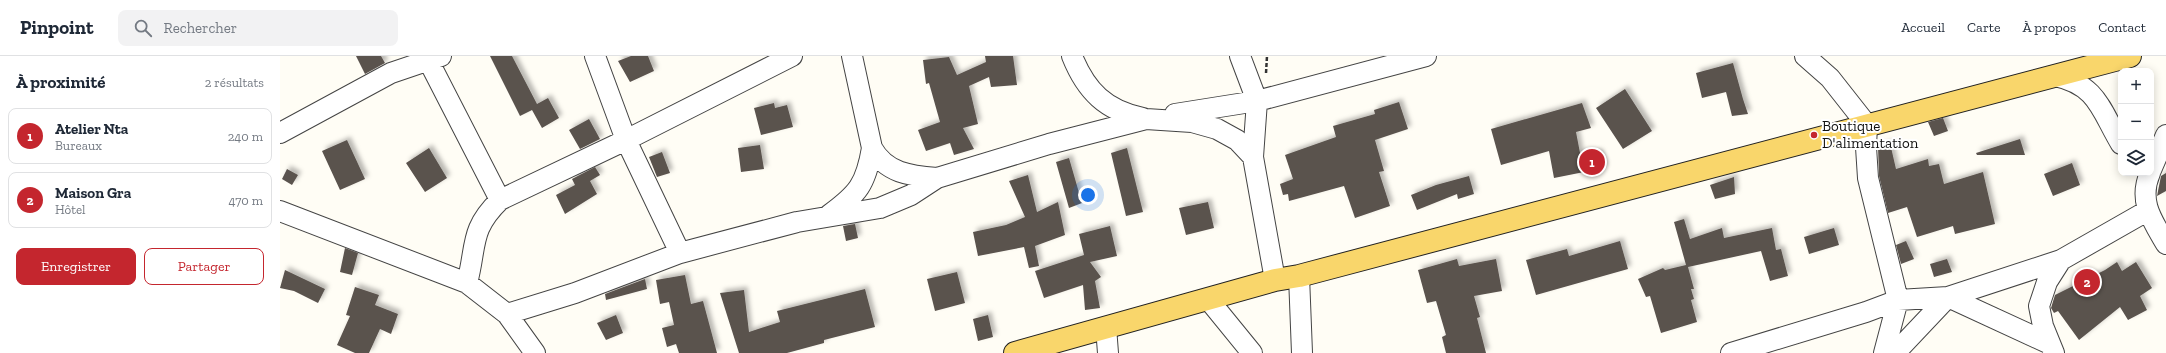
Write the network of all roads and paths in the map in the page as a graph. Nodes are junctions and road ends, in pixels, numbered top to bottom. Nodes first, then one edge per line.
1 (595, 56) edge
2 (792, 56) edge
3 (852, 56) edge
4 (1072, 56) edge
5 (1240, 56) edge
6 (1426, 56) edge
7 (1805, 56) edge
8 (2130, 56) edge
9 (432, 58) edge
10 (2055, 76) junction
11 (1257, 101) junction
12 (1146, 119) junction
13 (1867, 125) junction
14 (280, 133) edge
15 (2166, 135) edge
16 (626, 140) junction
17 (2119, 140) edge
18 (872, 148) junction
19 (1253, 157) junction
20 (2154, 159) edge
21 (2146, 176) edge
22 (937, 178) junction
23 (500, 200) junction
24 (280, 211) edge
25 (2147, 211) junction
26 (826, 217) junction
27 (2166, 244) edge
28 (680, 253) junction
29 (2061, 260) junction
30 (1299, 276) junction
31 (1275, 280) junction
32 (467, 284) junction
33 (1948, 297) junction
34 (1208, 299) junction
35 (1898, 300) junction
36 (507, 314) junction
37 (1106, 328) junction
38 (2052, 349) edge
39 (535, 353) edge
40 (1015, 353) edge
41 (1108, 353) edge
42 (1252, 353) edge
43 (1302, 353) edge
44 (1731, 353) edge
45 (1884, 353) edge
46 (1895, 353) edge

1 - 16 street
2 - 16 street
3 - 18 street
4 - 12 street
5 - 11 street
6 - 11 street
7 - 13 street
8 - 10 main road
9 - 14 street
9 - 23 street
10 - 13 main road
10 - 17 street
11 - 12 street
11 - 19 street
12 - 19 street
12 - 22 street
13 - 30 main road
13 - 35 street
15 - 20 street
16 - 23 street
16 - 28 street
18 - 22 street
18 - 26 street
19 - 31 street
21 - 25 street
22 - 26 street
23 - 32 street
24 - 32 street
25 - 27 street
25 - 29 street
26 - 28 street
28 - 36 street
29 - 33 street
29 - 38 street
30 - 31 main road
30 - 43 street
31 - 34 main road
32 - 36 street
33 - 35 street
33 - 38 street
33 - 46 street
34 - 37 main road
34 - 42 street
35 - 44 street
35 - 45 street
36 - 39 street
37 - 40 main road
37 - 41 street

